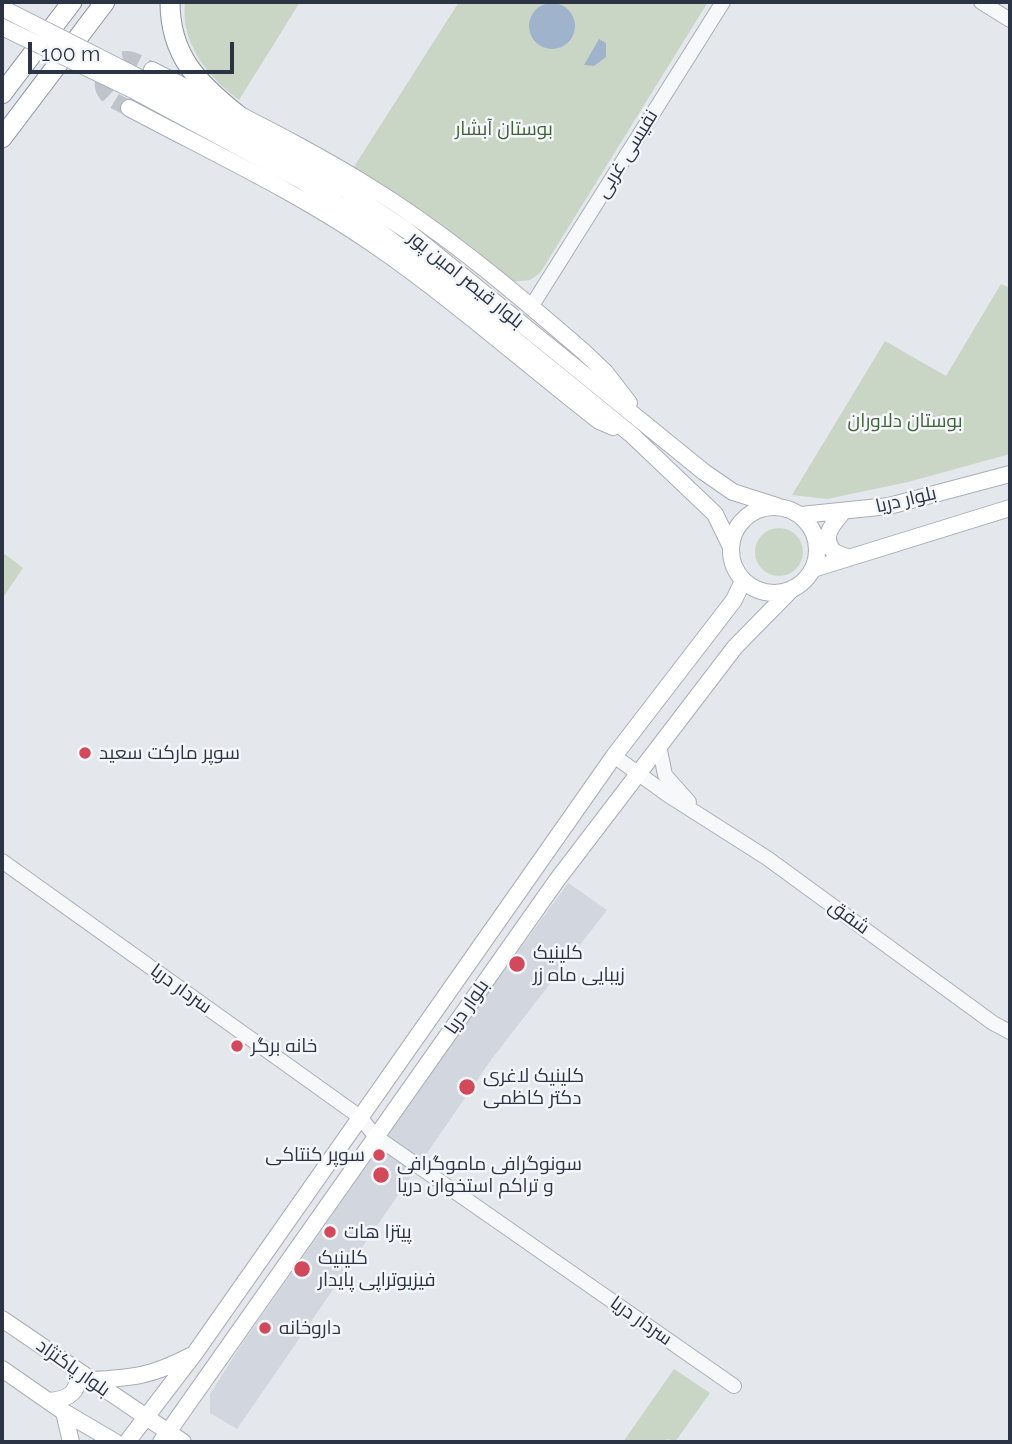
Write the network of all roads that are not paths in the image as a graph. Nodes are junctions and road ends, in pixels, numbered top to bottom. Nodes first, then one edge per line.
1 (72, 2) edge
2 (105, 2) edge
3 (170, 2) edge
4 (723, 2) edge
5 (981, 2) edge
6 (2, 8) edge
7 (1010, 20) edge
8 (2, 27) edge
9 (140, 79) junction
10 (2, 94) edge
11 (129, 108) tunnel mouth
12 (238, 115) junction
13 (2, 138) edge
14 (531, 307) junction
15 (644, 421) junction
16 (632, 435) junction
17 (1010, 474) edge
18 (733, 492) junction
19 (777, 506) junction
20 (1010, 508) edge
21 (843, 512) junction
22 (715, 514) junction
23 (801, 516) junction
24 (731, 547) junction
25 (849, 558) junction
26 (813, 569) junction
27 (743, 581) junction
28 (793, 588) junction
29 (659, 745) junction
30 (614, 756) junction
31 (637, 773) junction
32 (702, 817) junction
33 (2, 861) edge
34 (993, 1023) junction
35 (1010, 1032) edge
36 (1010, 1042) edge
37 (360, 1117) junction
38 (375, 1136) junction
39 (2, 1319) edge
40 (195, 1353) junction
41 (74, 1368) junction
42 (2, 1369) edge
43 (90, 1380) junction
44 (734, 1386) dead end
45 (48, 1401) junction
46 (64, 1412) junction
47 (146, 1418) junction
48 (164, 1438) edge
49 (71, 1442) edge
50 (115, 1442) edge
51 (127, 1442) edge
52 (183, 1442) edge

1 - 10 highway
2 - 13 highway
3 - 12 highway
4 - 14 street, نفیسی غربی
5 - 7 street
6 - 9 main road, bridge
8 - 9 main road, bridge
9 - 12 main road
9 - 15 main road, بلوار قیصر امین پور
9 - 16 main road, بلوار قیصر امین پور
11 - 16 main road
12 - 14 main road
14 - 15 main road
15 - 18 main road, بلوار قیصر امین پور
16 - 22 main road, بلوار قیصر امین پور
17 - 21 main road, بلوار دریا
18 - 19 main road, بلوار قیصر امین پور
18 - 22 main road
19 - 23 main road
19 - 24 main road
20 - 25 main road, بلوار دریا
21 - 23 main road, بلوار دریا
21 - 25 main road
22 - 24 main road, بلوار قیصر امین پور
23 - 26 main road
24 - 27 main road
25 - 26 main road, بلوار دریا
26 - 28 main road
27 - 28 main road
27 - 30 main road, بلوار دریا
28 - 29 main road, بلوار دریا
29 - 31 main road, بلوار دریا
29 - 32 street, شفق
30 - 31 street, شفق
30 - 37 main road, بلوار دریا
31 - 32 street, شفق
31 - 38 main road, بلوار دریا
32 - 34 street, شفق
33 - 37 street, سردار دریا
34 - 35 street, شفق
34 - 36 street, شفق
37 - 38 street, سردار دریا
37 - 40 main road, بلوار دریا
38 - 44 street, سردار دریا
38 - 48 main road, بلوار دریا
39 - 41 main road, بلوار پاکنژاد
40 - 43 main road
40 - 47 main road, بلوار دریا
41 - 43 main road, بلوار پاکنژاد
41 - 45 main road
42 - 45 main road, بلوار پاکنژاد
43 - 47 main road, بلوار پاکنژاد
45 - 46 main road, بلوار پاکنژاد
46 - 49 main road
46 - 50 main road, بلوار پاکنژاد
47 - 48 main road, بلوار پاکنژاد
47 - 51 main road, بلوار دریا
48 - 52 main road

